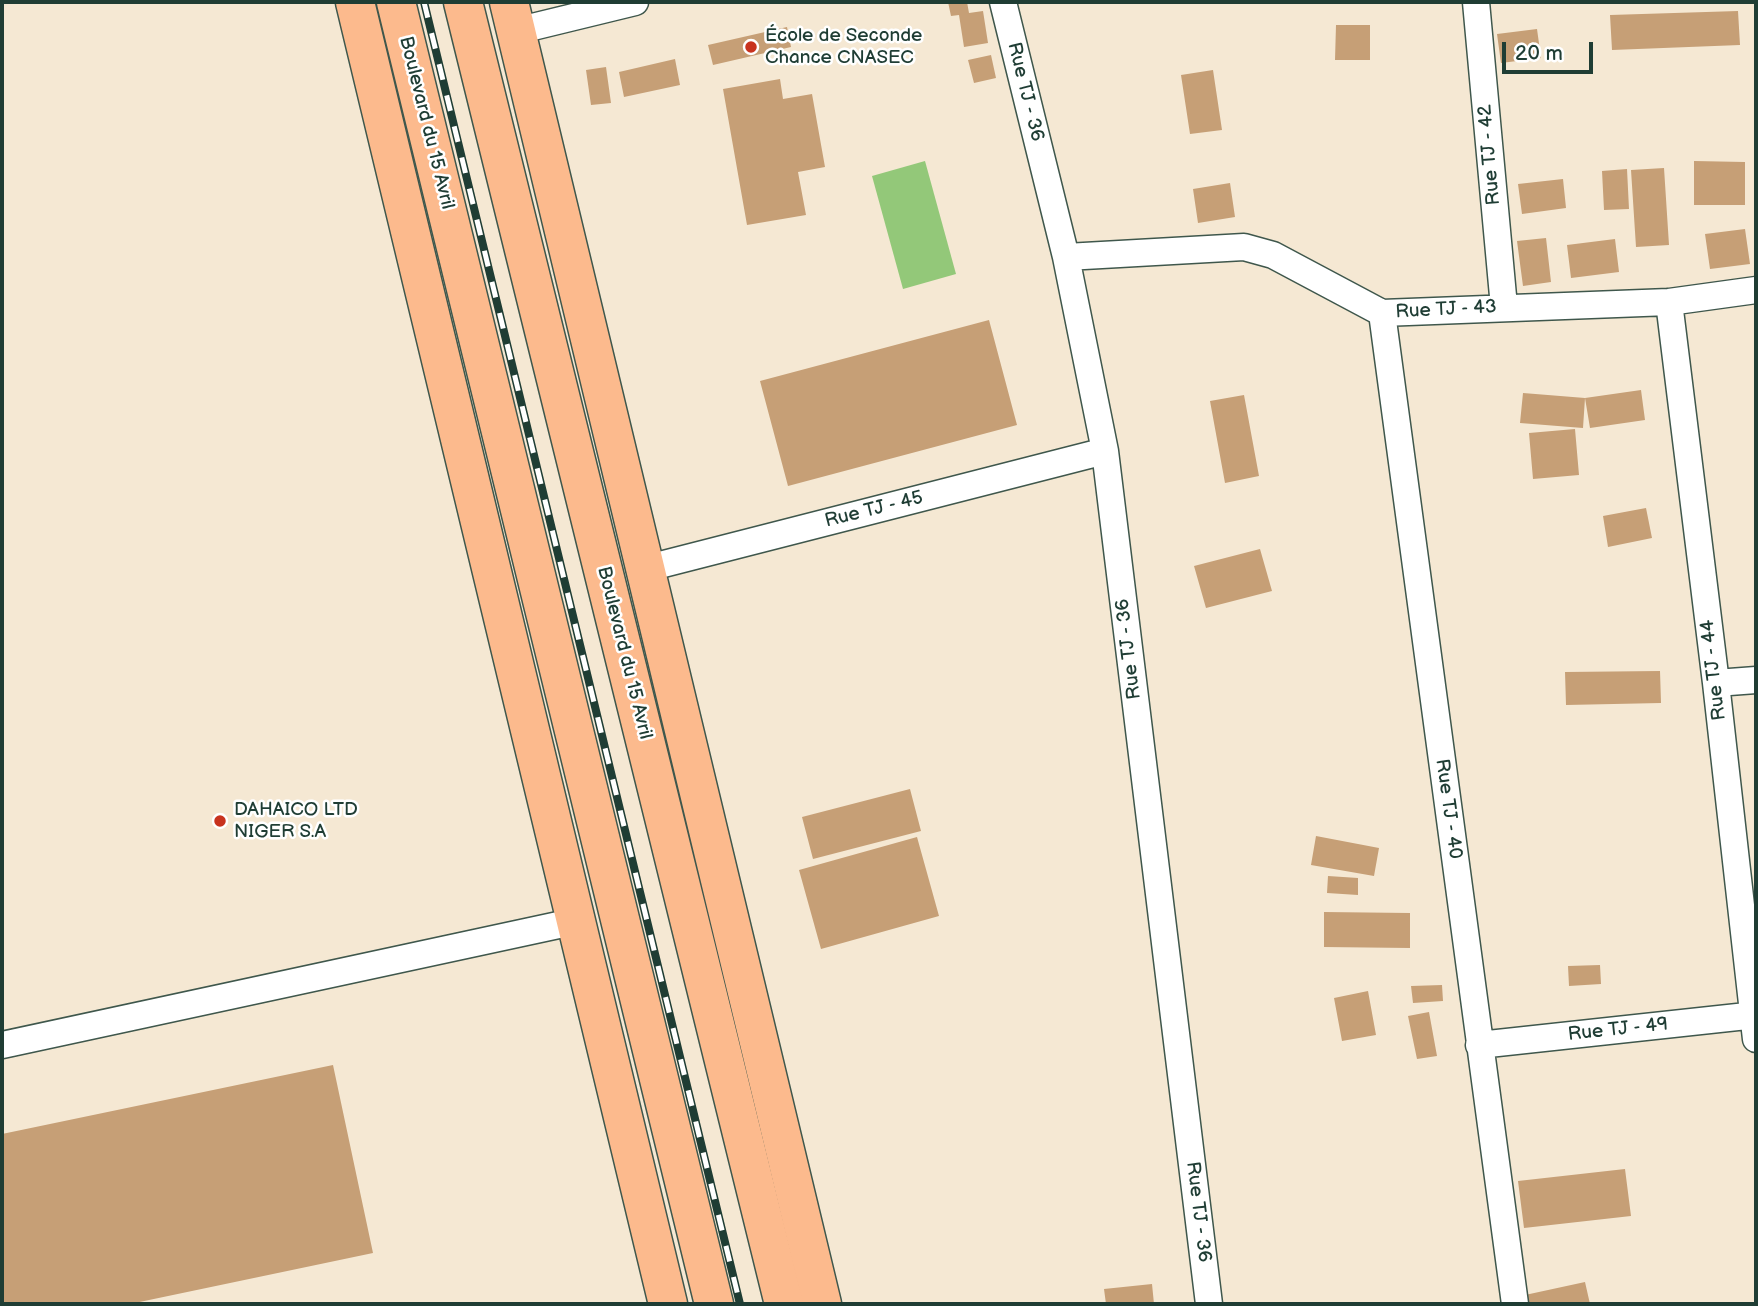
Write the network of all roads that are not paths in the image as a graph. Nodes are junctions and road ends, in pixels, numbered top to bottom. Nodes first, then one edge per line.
1 (355, 2) edge
2 (396, 2) edge
3 (463, 2) edge
4 (635, 2) edge
5 (1003, 2) edge
6 (1476, 2) edge
7 (512, 16) edge
8 (1066, 257) junction
9 (1756, 290) edge
10 (1669, 302) junction
11 (1504, 307) junction
12 (1382, 313) junction
13 (1104, 451) junction
14 (645, 569) junction
15 (1756, 680) edge
16 (1716, 683) junction
17 (577, 921) junction
18 (1755, 1023) edge
19 (2, 1045) edge
20 (1479, 1045) junction
21 (668, 1304) edge
22 (714, 1304) edge
23 (784, 1304) edge
24 (822, 1304) edge
25 (1209, 1304) edge
26 (1515, 1304) edge

1 - 17 main road, Boulevard du 15 Avril
2 - 22 main road, Boulevard du 15 Avril
3 - 23 main road, Boulevard du 15 Avril
4 - 7 street
5 - 8 street, Rue TJ - 36
6 - 11 street, Rue TJ - 42
7 - 14 main road, Boulevard du 15 Avril
8 - 12 street, Rue TJ - 43
8 - 13 street, Rue TJ - 36
9 - 10 street, Rue TJ - 43
10 - 11 street, Rue TJ - 43
10 - 16 street, Rue TJ - 44
11 - 12 street, Rue TJ - 43
12 - 20 street, Rue TJ - 40
13 - 14 street, Rue TJ - 45
13 - 25 street, Rue TJ - 36
14 - 24 main road, Boulevard du 15 Avril
15 - 16 street
16 - 18 street, Rue TJ - 44
17 - 19 street
17 - 21 main road, Boulevard du 15 Avril
18 - 20 street, Rue TJ - 49
20 - 26 street, Rue TJ - 40

